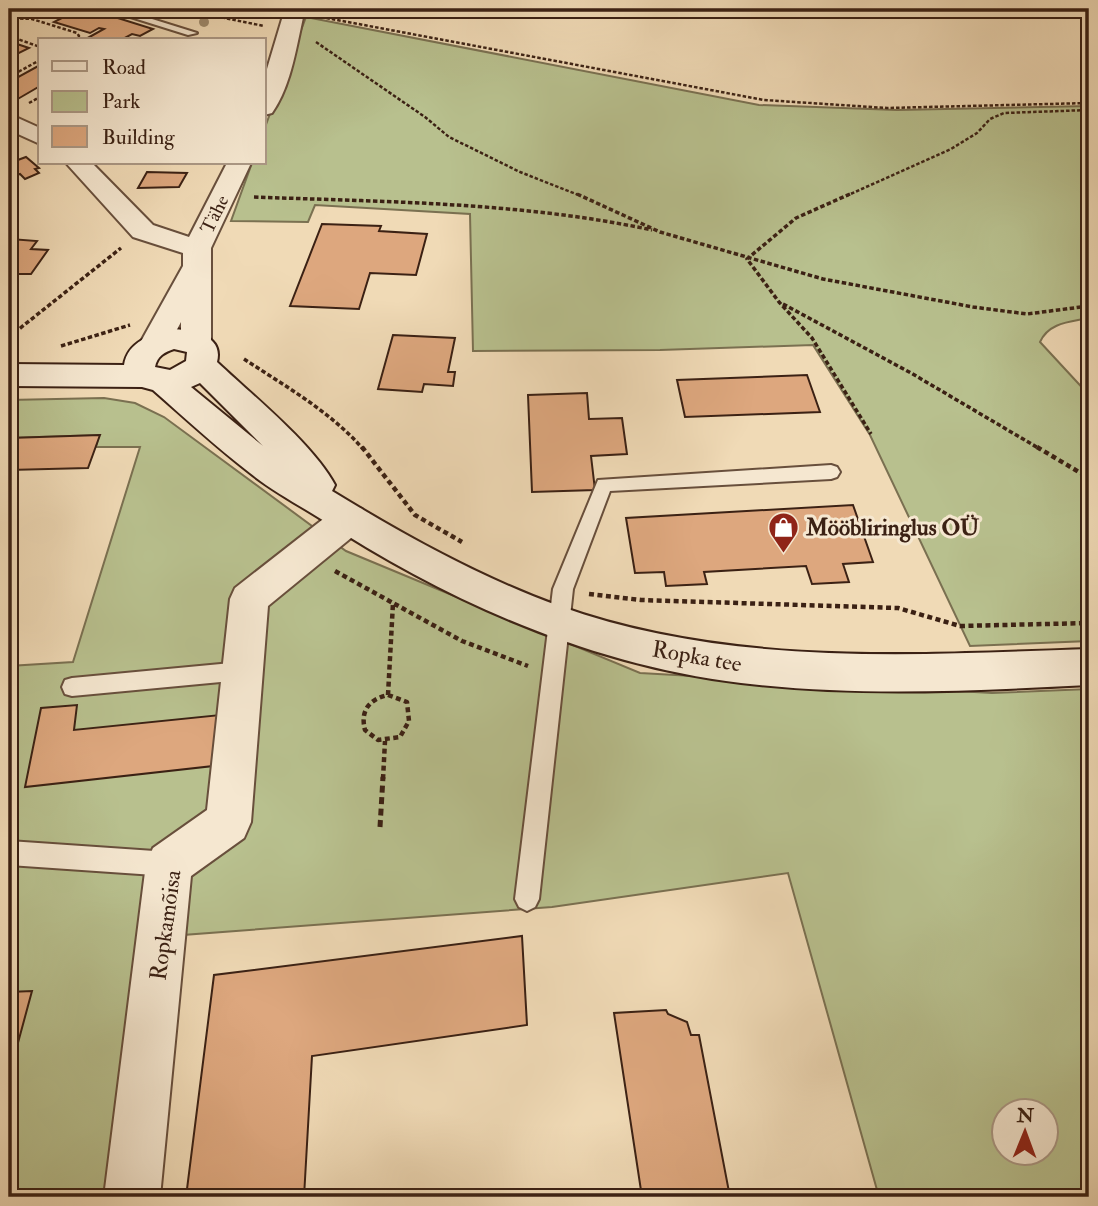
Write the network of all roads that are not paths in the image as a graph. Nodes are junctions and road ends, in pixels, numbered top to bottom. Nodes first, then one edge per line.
1 (110, 9) edge
2 (173, 13) dead end
3 (289, 16) edge
4 (158, 22) junction
5 (192, 33) dead end
6 (266, 103) edge
7 (9, 121) edge
8 (38, 136) edge
9 (79, 164) edge
10 (239, 164) edge
11 (196, 257) junction
12 (198, 354) junction
13 (147, 357) junction
14 (9, 375) edge
15 (831, 472) dead end
16 (342, 514) junction
17 (561, 606) junction
18 (1089, 667) edge
19 (242, 671) junction
20 (72, 687) dead end
21 (9, 853) edge
22 (169, 864) junction
23 (527, 899) dead end
24 (132, 1197) edge

1 - 4 lane
2 - 4 lane
3 - 6 street
4 - 5 lane
7 - 8 street
9 - 11 street
10 - 11 street, Tähe
11 - 12 street, Tähe
11 - 13 street, Tähe
12 - 13 street
12 - 16 street, Ropka tee
13 - 14 street
13 - 16 street, Ropka tee
15 - 17 lane
16 - 17 street, Ropka tee
16 - 19 street, Ropkamõisa
17 - 18 street, Ropka tee
17 - 23 lane
19 - 20 lane
19 - 22 street, Ropkamõisa
21 - 22 lane
22 - 24 street, Ropkamõisa

